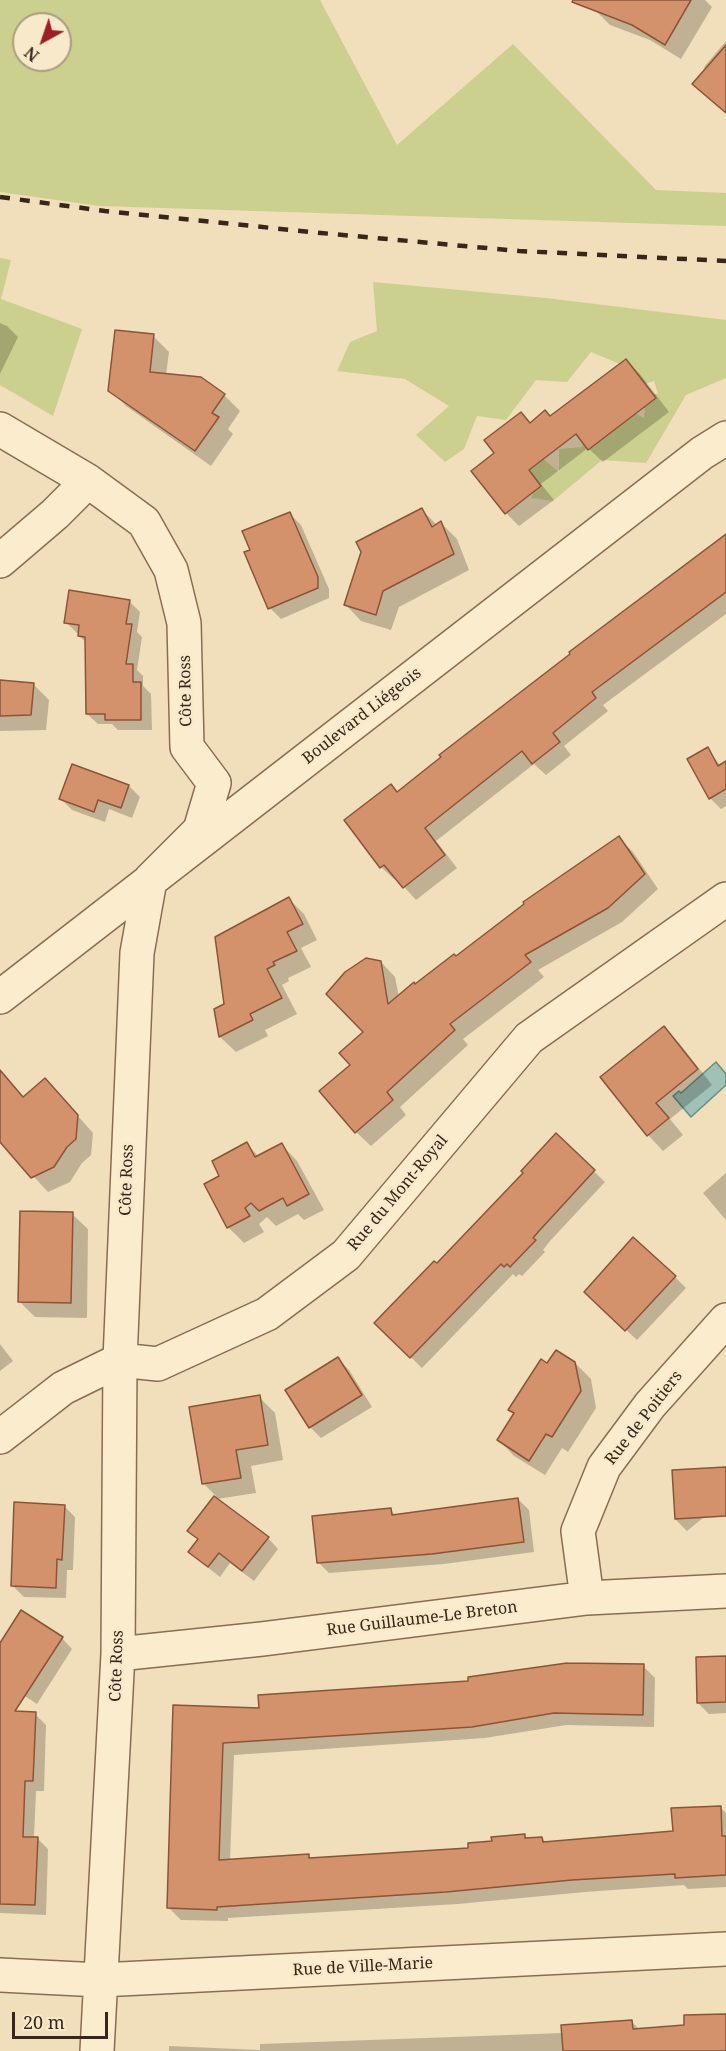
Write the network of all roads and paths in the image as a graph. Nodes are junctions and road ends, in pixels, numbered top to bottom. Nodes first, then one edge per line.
1 (0, 429) edge
2 (726, 438) edge
3 (88, 482) junction
4 (0, 561) edge
5 (150, 880) junction
6 (726, 899) edge
7 (0, 997) edge
8 (726, 1320) edge
9 (120, 1360) junction
10 (0, 1437) edge
11 (726, 1591) edge
12 (587, 1598) junction
13 (118, 1654) junction
14 (726, 1949) edge
15 (0, 1975) edge
16 (100, 1980) junction
17 (97, 2051) edge

1 - 3 street, Côte Ross
2 - 5 street, Boulevard Liégeois
3 - 4 street
3 - 5 street, Côte Ross
5 - 7 street, Boulevard Liégeois
5 - 9 street, Côte Ross
6 - 9 street, Rue du Mont-Royal
8 - 12 street, Rue de Poitiers
9 - 10 street
9 - 13 street, Côte Ross
11 - 12 street, Rue Guillaume-Le Breton
12 - 13 street, Rue Guillaume-Le Breton
13 - 16 street, Côte Ross
14 - 16 street, Rue de Ville-Marie
15 - 16 street, Rue de Ville-Marie
16 - 17 street, Côte Ross

